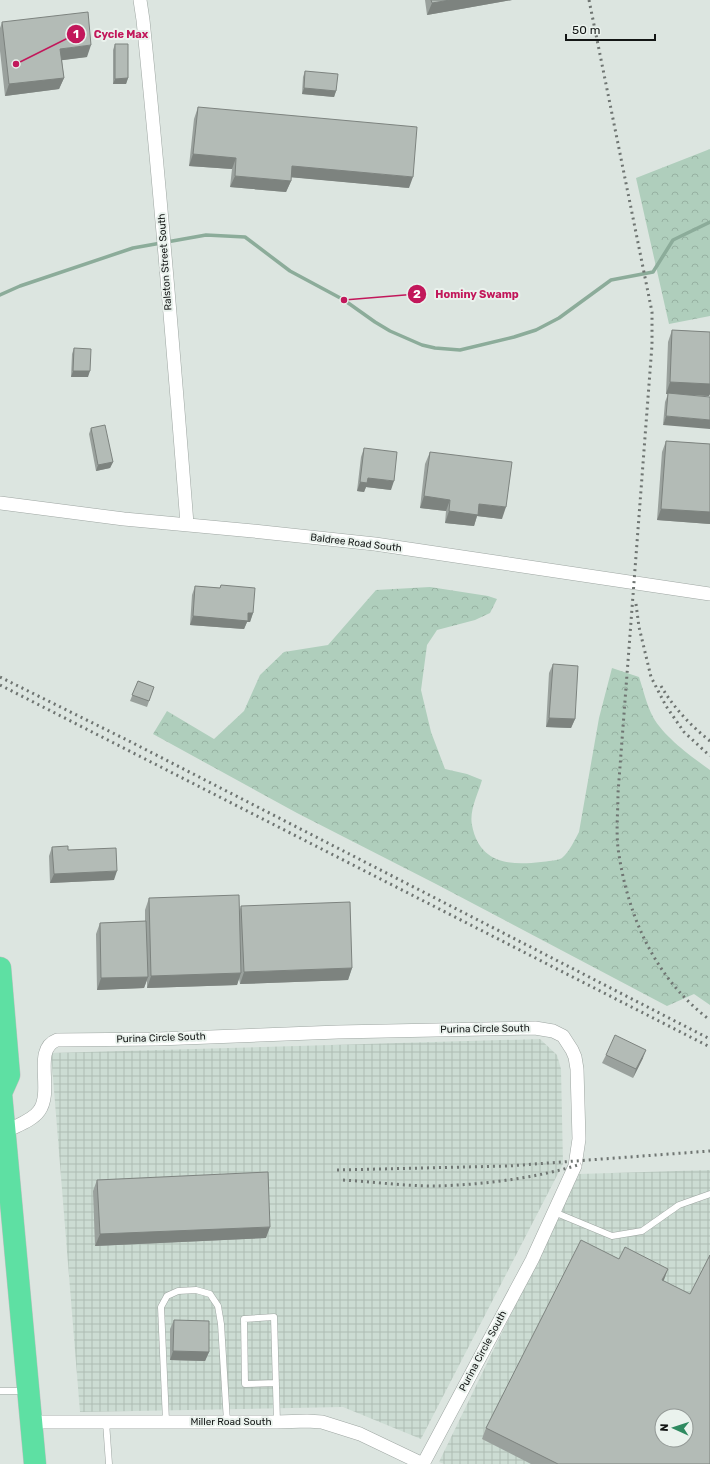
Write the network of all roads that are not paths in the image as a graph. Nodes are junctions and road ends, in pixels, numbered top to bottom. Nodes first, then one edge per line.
1 (140, 0) edge
2 (0, 503) edge
3 (186, 524) junction
4 (710, 594) edge
5 (0, 974) edge
6 (1, 1092) edge
7 (5, 1132) junction
8 (710, 1194) edge
9 (554, 1212) junction
10 (276, 1383) junction
11 (0, 1391) edge
12 (28, 1391) junction
13 (166, 1421) junction
14 (30, 1422) junction
15 (106, 1422) junction
16 (227, 1422) junction
17 (276, 1422) junction
18 (35, 1464) edge
19 (109, 1464) edge
20 (423, 1464) edge

1 - 3 street, Ralston Street South
2 - 3 street, Baldree Road South
3 - 4 street, Baldree Road South
5 - 6 highway
6 - 7 highway
7 - 9 street, Purina Circle South
7 - 12 highway
8 - 9 lane
9 - 20 street, Purina Circle South
10 - 10 lane
10 - 17 lane
11 - 12 lane
12 - 14 highway
13 - 15 street, Miller Road South
13 - 16 street, Miller Road South
13 - 16 lane
14 - 15 street, Miller Road South
14 - 18 highway
15 - 19 lane
16 - 17 street, Miller Road South
17 - 20 street, Miller Road South

